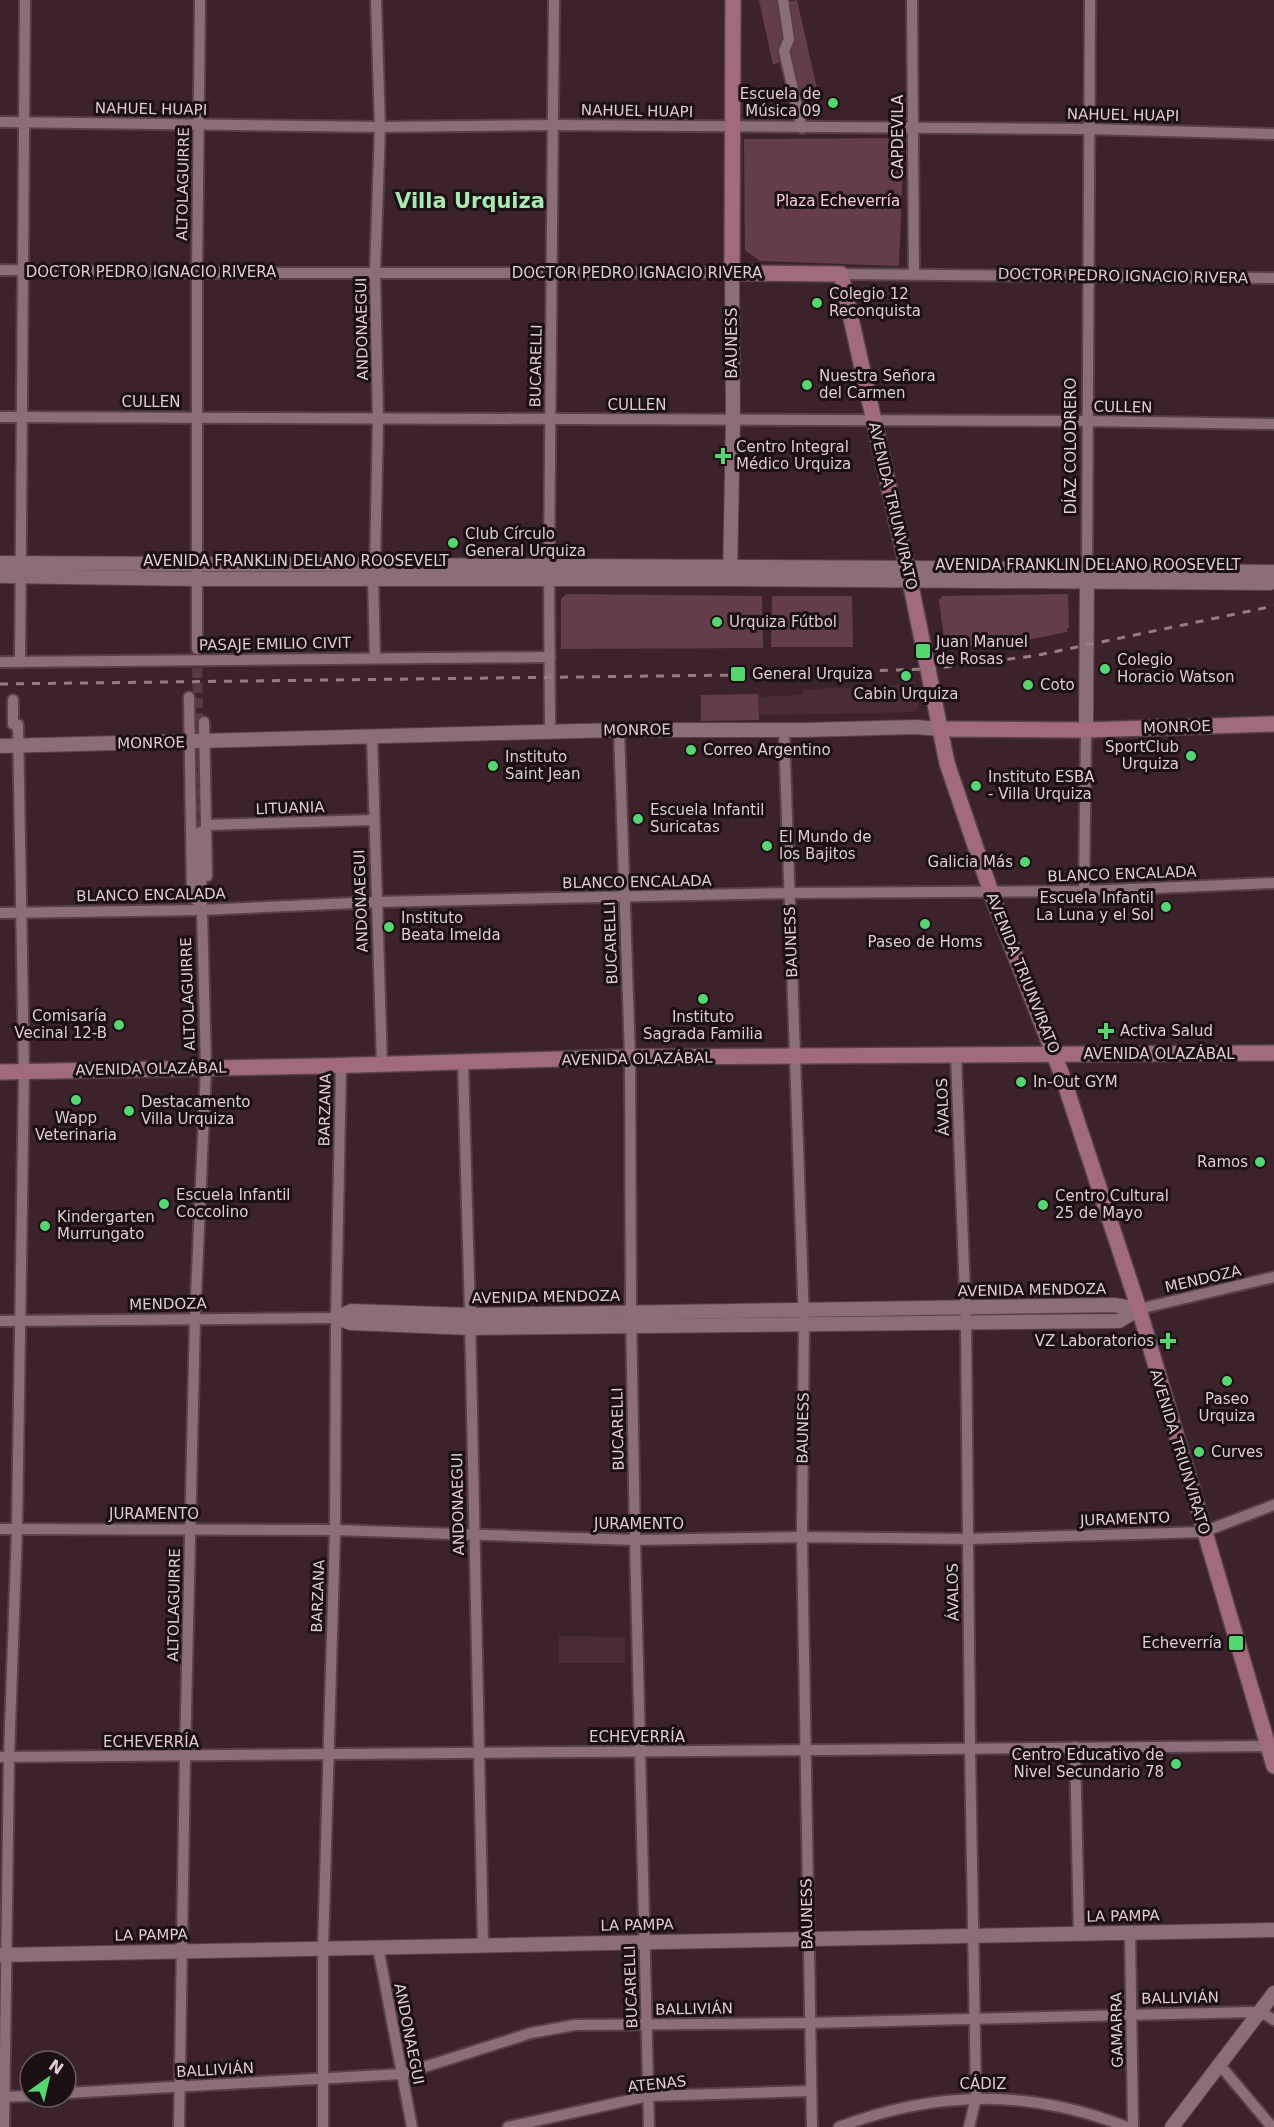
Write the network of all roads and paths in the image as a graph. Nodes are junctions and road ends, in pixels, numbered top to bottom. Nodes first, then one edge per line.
1 (25, 0) edge
2 (200, 0) edge
3 (376, 0) edge
4 (554, 0) edge
5 (734, 0) edge
6 (783, 0) edge
7 (912, 0) edge
8 (1090, 0) edge
9 (0, 122) edge
10 (24, 122) junction
11 (199, 125) junction
12 (554, 125) junction
13 (380, 127) junction
14 (732, 128) junction
15 (802, 128) junction
16 (913, 129) junction
17 (1089, 129) junction
18 (1274, 134) edge
19 (0, 270) edge
20 (24, 271) junction
21 (197, 273) junction
22 (375, 273) junction
23 (553, 273) junction
24 (732, 273) junction
25 (841, 274) junction
26 (914, 274) junction
27 (1088, 276) junction
28 (1274, 278) edge
29 (0, 417) edge
30 (23, 417) junction
31 (198, 417) junction
32 (733, 419) junction
33 (378, 420) junction
34 (551, 420) junction
35 (873, 421) junction
36 (1087, 421) junction
37 (1274, 424) edge
38 (0, 563) edge
39 (196, 563) junction
40 (22, 570) junction
41 (374, 571) junction
42 (1274, 572) edge
43 (549, 573) junction
44 (730, 573) junction
45 (909, 574) junction
46 (1087, 575) junction
47 (0, 576) edge
48 (1274, 579) edge
49 (197, 581) junction
50 (196, 649) tunnel mouth
51 (550, 657) junction
52 (375, 658) junction
53 (190, 660) junction
54 (203, 660) junction
55 (20, 661) junction
56 (0, 662) edge
57 (189, 697) dead end
58 (13, 700) dead end
59 (204, 722) dead end
60 (1274, 724) edge
61 (940, 729) junction
62 (619, 730) junction
63 (784, 730) junction
64 (1086, 730) junction
65 (550, 733) junction
66 (372, 737) junction
67 (204, 741) junction
68 (189, 742) junction
69 (0, 746) edge
70 (18, 746) junction
71 (373, 820) junction
72 (203, 829) junction
73 (1274, 883) edge
74 (990, 891) junction
75 (1084, 891) junction
76 (789, 893) junction
77 (625, 897) junction
78 (376, 902) junction
79 (201, 907) junction
80 (21, 912) junction
81 (0, 913) edge
82 (1274, 1053) edge
83 (1056, 1055) junction
84 (956, 1056) junction
85 (796, 1057) junction
86 (630, 1058) junction
87 (462, 1063) junction
88 (382, 1065) junction
89 (341, 1066) junction
90 (206, 1068) junction
91 (0, 1072) edge
92 (24, 1072) junction
93 (1274, 1277) edge
94 (965, 1308) junction
95 (1139, 1309) junction
96 (804, 1317) junction
97 (195, 1318) junction
98 (336, 1318) junction
99 (631, 1318) junction
100 (21, 1321) junction
101 (470, 1321) junction
102 (0, 1322) edge
103 (966, 1323) junction
104 (1274, 1505) edge
105 (0, 1528) edge
106 (17, 1528) junction
107 (190, 1530) junction
108 (335, 1530) junction
109 (1203, 1532) junction
110 (474, 1536) junction
111 (802, 1537) junction
112 (968, 1539) junction
113 (635, 1540) junction
114 (1271, 1746) edge
115 (1075, 1747) junction
116 (970, 1748) junction
117 (804, 1750) junction
118 (640, 1751) junction
119 (478, 1754) junction
120 (327, 1756) junction
121 (4, 1757) edge
122 (185, 1757) junction
123 (1274, 1766) edge
124 (1274, 1930) edge
125 (1130, 1932) junction
126 (1079, 1933) junction
127 (973, 1936) junction
128 (808, 1938) junction
129 (645, 1942) junction
130 (483, 1945) junction
131 (378, 1947) junction
132 (323, 1949) junction
133 (182, 1950) junction
134 (3, 1955) edge
135 (1274, 1993) edge
136 (1259, 2013) junction
137 (1131, 2014) junction
138 (975, 2019) junction
139 (1274, 2020) edge
140 (809, 2023) junction
141 (648, 2024) junction
142 (1219, 2064) junction
143 (402, 2074) junction
144 (323, 2080) junction
145 (180, 2087) junction
146 (811, 2091) junction
147 (78, 2092) edge
148 (18, 2096) edge
149 (648, 2096) junction
150 (2, 2097) edge
151 (976, 2098) junction
152 (4, 2127) edge
153 (179, 2127) edge
154 (323, 2127) edge
155 (412, 2127) edge
156 (508, 2127) edge
157 (649, 2127) edge
158 (812, 2127) edge
159 (839, 2127) edge
160 (969, 2127) edge
161 (1127, 2127) edge
162 (1133, 2127) edge
163 (1172, 2127) edge
164 (1272, 2127) edge

1 - 10 street
2 - 11 street, ALTOLAGUIRRE
3 - 13 street, ANDONAEGUI
4 - 12 street, BUCARELLI
5 - 14 main road, BAUNESS
6 - 15 street
7 - 16 street, CAPDEVILA
8 - 17 street, DÍAZ COLODRERO
9 - 10 street, NAHUEL HUAPI
10 - 11 street, NAHUEL HUAPI
10 - 20 street
11 - 13 street, NAHUEL HUAPI
11 - 21 street, ALTOLAGUIRRE
12 - 13 street, NAHUEL HUAPI
12 - 14 street, NAHUEL HUAPI
12 - 23 street, BUCARELLI
13 - 22 street, ANDONAEGUI
14 - 15 street, NAHUEL HUAPI
14 - 24 main road, BAUNESS
15 - 16 street, NAHUEL HUAPI
16 - 17 street, NAHUEL HUAPI
16 - 26 street, CAPDEVILA
17 - 18 street, NAHUEL HUAPI
17 - 27 street, DÍAZ COLODRERO
19 - 20 street, DOCTOR PEDRO IGNACIO RIVERA
20 - 21 street, DOCTOR PEDRO IGNACIO RIVERA
20 - 30 street
21 - 22 street, DOCTOR PEDRO IGNACIO RIVERA
21 - 31 street, ALTOLAGUIRRE
22 - 23 street, DOCTOR PEDRO IGNACIO RIVERA
22 - 33 street, ANDONAEGUI
23 - 24 street, DOCTOR PEDRO IGNACIO RIVERA
23 - 34 street, BUCARELLI
24 - 25 main road, DOCTOR PEDRO IGNACIO RIVERA
24 - 32 street, BAUNESS
25 - 26 street, DOCTOR PEDRO IGNACIO RIVERA
25 - 35 main road, AVENIDA TRIUNVIRATO
26 - 27 street, DOCTOR PEDRO IGNACIO RIVERA
27 - 28 street, DOCTOR PEDRO IGNACIO RIVERA
27 - 36 street, DÍAZ COLODRERO
29 - 30 street, CULLEN
30 - 31 street, CULLEN
30 - 40 street
31 - 33 street, CULLEN
31 - 39 street, ALTOLAGUIRRE
32 - 34 street, CULLEN
32 - 35 street, CULLEN
32 - 44 street, BAUNESS
33 - 34 street, CULLEN
33 - 41 street, ANDONAEGUI
34 - 43 street, BUCARELLI
35 - 36 street, CULLEN
35 - 45 main road, AVENIDA TRIUNVIRATO
36 - 37 street, CULLEN
36 - 46 street, DÍAZ COLODRERO
38 - 40 street, AVENIDA FRANKLIN DELANO ROOSEVELT
39 - 40 street, AVENIDA FRANKLIN DELANO ROOSEVELT
39 - 41 street, AVENIDA FRANKLIN DELANO ROOSEVELT
39 - 49 street, ALTOLAGUIRRE
40 - 47 street, AVENIDA FRANKLIN DELANO ROOSEVELT
40 - 49 street, AVENIDA FRANKLIN DELANO ROOSEVELT
40 - 55 street
41 - 43 street, AVENIDA FRANKLIN DELANO ROOSEVELT
41 - 49 street, AVENIDA FRANKLIN DELANO ROOSEVELT
41 - 52 street, ANDONAEGUI
42 - 46 street, AVENIDA FRANKLIN DELANO ROOSEVELT
43 - 44 street, AVENIDA FRANKLIN DELANO ROOSEVELT
43 - 51 street, BUCARELLI
44 - 45 street, AVENIDA FRANKLIN DELANO ROOSEVELT
45 - 46 street, AVENIDA FRANKLIN DELANO ROOSEVELT
45 - 61 main road, AVENIDA TRIUNVIRATO
46 - 48 street, AVENIDA FRANKLIN DELANO ROOSEVELT
46 - 64 street, DÍAZ COLODRERO
49 - 50 street, ALTOLAGUIRRE
49 - 53 street, ALTOLAGUIRRE
49 - 54 street, ALTOLAGUIRRE
51 - 52 street, PASAJE EMILIO CIVIT
51 - 65 street, BUCARELLI
52 - 54 street, PASAJE EMILIO CIVIT
53 - 54 street, PASAJE EMILIO CIVIT
53 - 55 street, PASAJE EMILIO CIVIT
55 - 56 street, PASAJE EMILIO CIVIT
57 - 68 street, ALTOLAGUIRRE
58 - 70 street
59 - 67 street, ALTOLAGUIRRE
60 - 64 main road, MONROE
61 - 63 street, MONROE
61 - 64 main road, MONROE
61 - 74 main road, AVENIDA TRIUNVIRATO
62 - 63 street, MONROE
62 - 65 street, MONROE
62 - 77 street, BUCARELLI
63 - 76 street, BAUNESS
64 - 75 street, DÍAZ COLODRERO
65 - 66 street, MONROE
66 - 67 street, MONROE
66 - 71 street, ANDONAEGUI
67 - 68 street, MONROE
67 - 72 street, ALTOLAGUIRRE
68 - 70 street, MONROE
68 - 79 street, ALTOLAGUIRRE
69 - 70 street, MONROE
70 - 80 street
71 - 72 street, LITUANIA
71 - 78 street, ANDONAEGUI
72 - 79 street, ALTOLAGUIRRE
73 - 75 street, BLANCO ENCALADA
74 - 75 street, BLANCO ENCALADA
74 - 76 street, BLANCO ENCALADA
74 - 83 main road, AVENIDA TRIUNVIRATO
76 - 77 street, BLANCO ENCALADA
76 - 85 street, BAUNESS
77 - 78 street, BLANCO ENCALADA
77 - 86 street, BUCARELLI
78 - 79 street, BLANCO ENCALADA
78 - 88 street, ANDONAEGUI
79 - 80 street, BLANCO ENCALADA
79 - 90 street, ALTOLAGUIRRE
80 - 81 street, BLANCO ENCALADA
80 - 92 street
82 - 83 main road, AVENIDA OLAZÁBAL
83 - 84 main road, AVENIDA OLAZÁBAL
83 - 95 main road, AVENIDA TRIUNVIRATO
84 - 85 main road, AVENIDA OLAZÁBAL
84 - 94 street, ÁVALOS
85 - 86 main road, AVENIDA OLAZÁBAL
85 - 96 street, BAUNESS
86 - 87 main road, AVENIDA OLAZÁBAL
86 - 99 street, BUCARELLI
87 - 88 main road, AVENIDA OLAZÁBAL
87 - 101 street, ANDONAEGUI
88 - 89 main road, AVENIDA OLAZÁBAL
89 - 90 main road, AVENIDA OLAZÁBAL
89 - 98 street, BARZANA
90 - 92 main road, AVENIDA OLAZÁBAL
90 - 97 street, ALTOLAGUIRRE
91 - 92 main road, AVENIDA OLAZÁBAL
92 - 100 street
93 - 95 street, MENDOZA
94 - 95 street, AVENIDA MENDOZA
94 - 96 street, AVENIDA MENDOZA
94 - 103 street, ÁVALOS
95 - 103 street, AVENIDA MENDOZA
95 - 109 main road, AVENIDA TRIUNVIRATO
96 - 99 street, AVENIDA MENDOZA
96 - 103 street, AVENIDA MENDOZA
96 - 111 street, BAUNESS
97 - 98 street, MENDOZA
97 - 100 street, MENDOZA
97 - 107 street, ALTOLAGUIRRE
98 - 101 street, AVENIDA MENDOZA
98 - 108 street, BARZANA
99 - 101 street, AVENIDA MENDOZA
99 - 113 street, BUCARELLI
100 - 102 street, MENDOZA
100 - 106 street
101 - 110 street, ANDONAEGUI
103 - 112 street, ÁVALOS
104 - 109 street, JURAMENTO
105 - 106 street, JURAMENTO
106 - 107 street, JURAMENTO
106 - 121 street
107 - 108 street, JURAMENTO
107 - 122 street, ALTOLAGUIRRE
108 - 110 street, JURAMENTO
108 - 120 street, BARZANA
109 - 112 street, JURAMENTO
109 - 114 main road, AVENIDA TRIUNVIRATO
110 - 113 street, JURAMENTO
110 - 119 street, ANDONAEGUI
111 - 112 street, JURAMENTO
111 - 113 street, JURAMENTO
111 - 117 street, BAUNESS
112 - 116 street, ÁVALOS
113 - 118 street, BUCARELLI
114 - 115 street, ECHEVERRÍA
114 - 123 main road, AVENIDA TRIUNVIRATO
115 - 116 street, ECHEVERRÍA
115 - 126 street
116 - 117 street, ECHEVERRÍA
116 - 127 street, ÁVALOS
117 - 118 street, ECHEVERRÍA
117 - 128 street, BAUNESS
118 - 119 street, ECHEVERRÍA
118 - 129 street, BUCARELLI
119 - 120 street, ECHEVERRÍA
119 - 130 street, ANDONAEGUI
120 - 122 street, ECHEVERRÍA
120 - 132 street, BARZANA
121 - 122 street, ECHEVERRÍA
121 - 134 street
122 - 133 street, ALTOLAGUIRRE
124 - 125 street, LA PAMPA
125 - 126 street, LA PAMPA
125 - 137 street, GAMARRA
126 - 127 street, LA PAMPA
127 - 128 street, LA PAMPA
127 - 138 street, ÁVALOS
128 - 129 street, LA PAMPA
128 - 140 street, BAUNESS
129 - 130 street, LA PAMPA
129 - 141 street, BUCARELLI
130 - 131 street, LA PAMPA
131 - 132 street, LA PAMPA
131 - 143 street, ANDONAEGUI
132 - 133 street, LA PAMPA
132 - 144 street, BARZANA
133 - 134 street, LA PAMPA
133 - 145 street, ALTOLAGUIRRE
134 - 150 street
135 - 136 street
136 - 137 street, BALLIVIÁN
136 - 139 street
136 - 142 street
137 - 138 street, BALLIVIÁN
137 - 162 street, GAMARRA
138 - 140 street, BALLIVIÁN
138 - 151 street, ÁVALOS
140 - 141 street, BALLIVIÁN
140 - 146 street, BAUNESS
141 - 143 street, BALLIVIÁN
141 - 149 street, BUCARELLI
142 - 163 street
142 - 164 street
143 - 144 street, BALLIVIÁN
143 - 155 street, ANDONAEGUI
144 - 145 street, BALLIVIÁN
144 - 154 street, BARZANA
145 - 147 street, BALLIVIÁN
145 - 153 street, ALTOLAGUIRRE
146 - 149 street, ATENAS
146 - 158 street, BAUNESS
148 - 150 street
149 - 156 street, ATENAS
149 - 157 street, BUCARELLI
150 - 152 street
151 - 159 street, CÁDIZ
151 - 160 street, ÁVALOS
151 - 161 street, CÁDIZ

